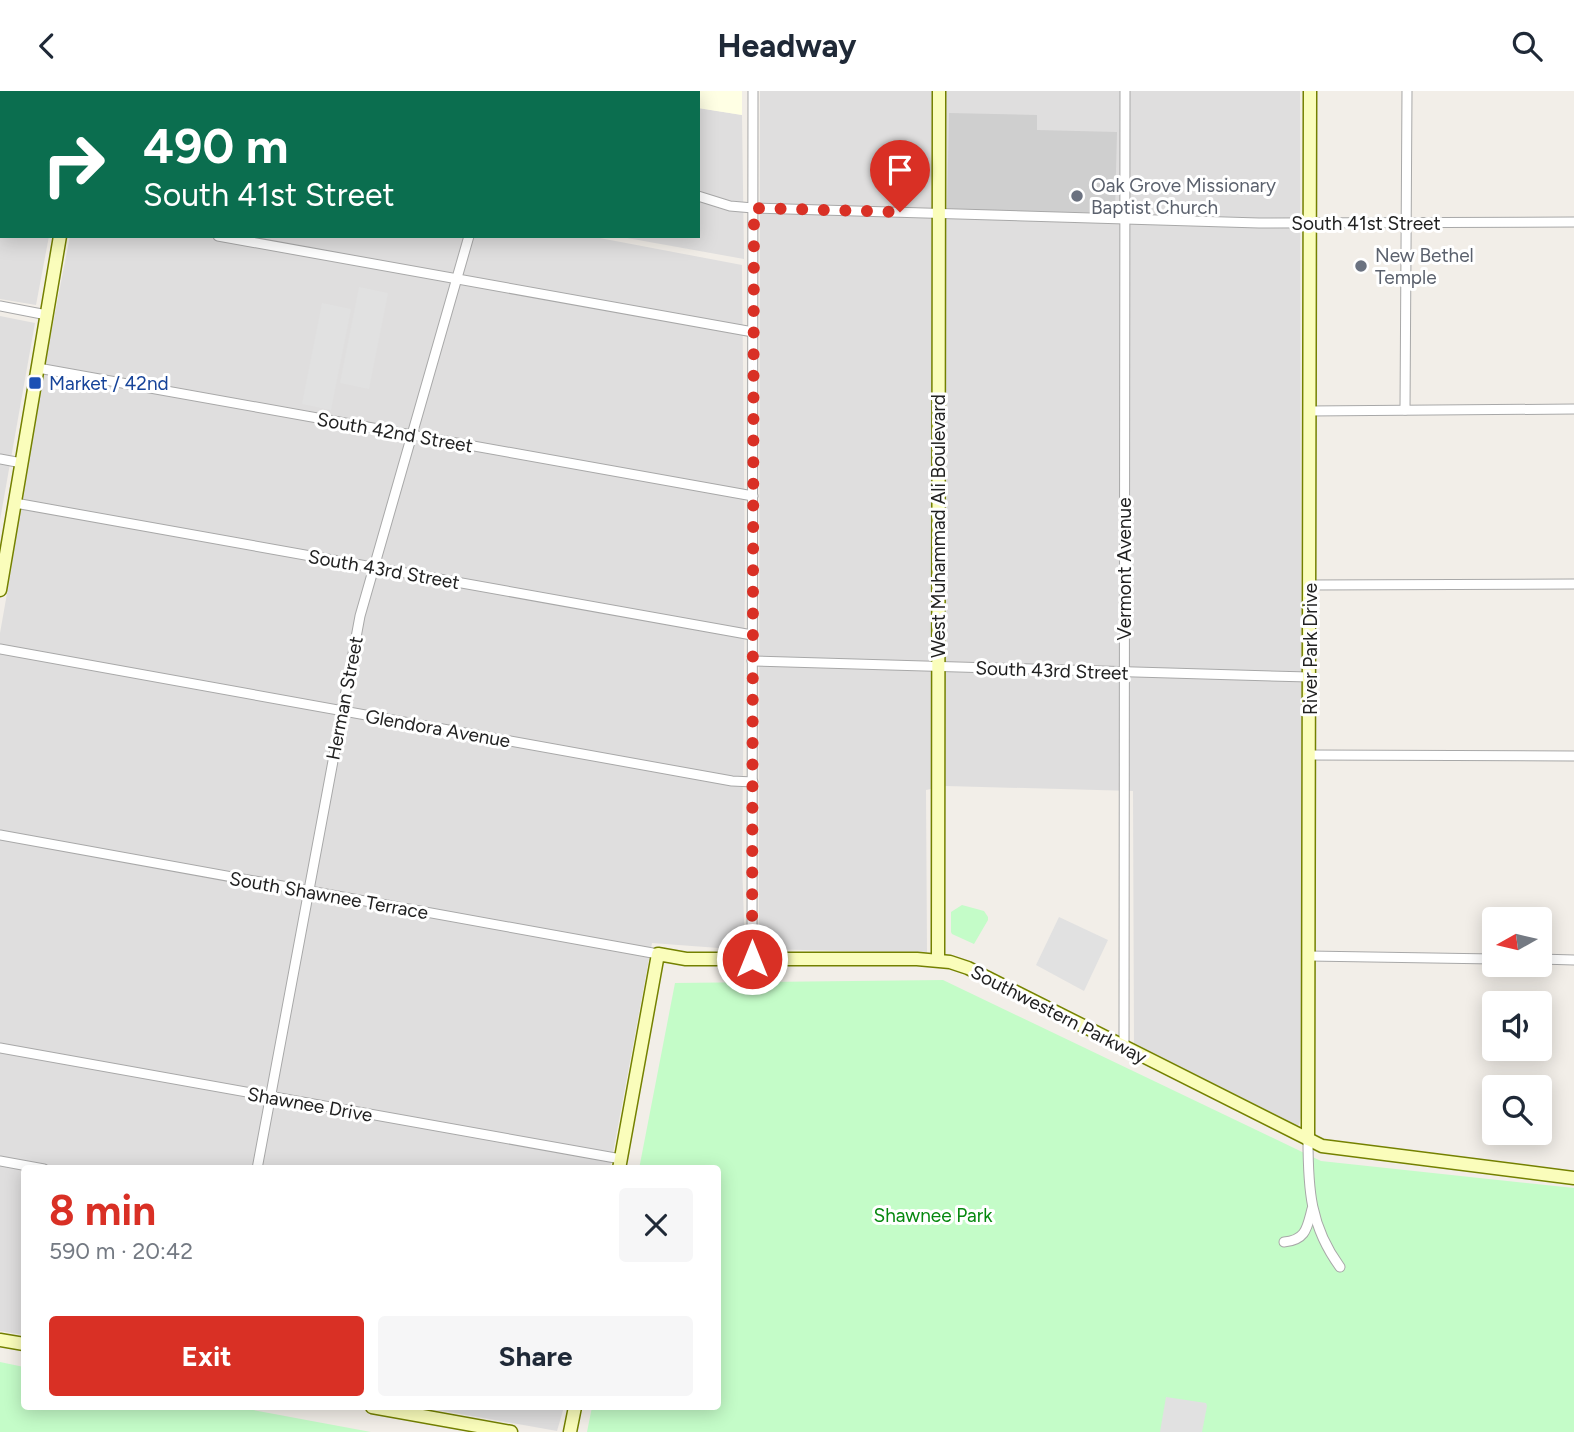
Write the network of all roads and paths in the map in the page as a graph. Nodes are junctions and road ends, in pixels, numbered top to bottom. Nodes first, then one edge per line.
1 (753, 91) edge
2 (939, 91) edge
3 (1125, 91) edge
4 (1310, 91) edge
5 (1407, 91) edge
6 (700, 197) edge
7 (754, 208) junction
8 (939, 213) junction
9 (1124, 219) junction
10 (1574, 222) edge
11 (1310, 223) junction
12 (1406, 223) junction
13 (60, 238) edge
14 (229, 238) edge
15 (468, 238) edge
16 (457, 279) junction
17 (0, 306) edge
18 (47, 315) junction
19 (753, 332) junction
20 (38, 368) junction
21 (1574, 409) edge
22 (1405, 410) junction
23 (1310, 411) junction
24 (412, 435) junction
25 (0, 459) edge
26 (22, 463) junction
27 (753, 496) junction
28 (15, 503) junction
29 (374, 567) junction
30 (1574, 584) edge
31 (1310, 585) junction
32 (0, 590) edge
33 (752, 635) junction
34 (0, 649) edge
35 (752, 661) junction
36 (938, 667) junction
37 (1124, 672) junction
38 (1309, 677) junction
39 (341, 711) junction
40 (1309, 755) junction
41 (1574, 756) edge
42 (753, 782) junction
43 (0, 835) edge
44 (307, 891) junction
45 (658, 954) junction
46 (1309, 956) junction
47 (752, 959) junction
48 (1482, 959) edge
49 (1552, 959) edge
50 (938, 960) junction
51 (1574, 960) edge
52 (1124, 1047) junction
53 (0, 1048) edge
54 (270, 1096) junction
55 (1308, 1139) junction
56 (0, 1161) edge
57 (620, 1164) edge
58 (22, 1165) edge
59 (258, 1165) edge
60 (1574, 1178) edge
61 (1312, 1208) junction
62 (1284, 1242) dead end
63 (1340, 1267) dead end
64 (0, 1340) edge
65 (21, 1344) edge
66 (389, 1410) edge
67 (574, 1410) edge
68 (511, 1432) edge
69 (570, 1432) edge

1 - 7 street
2 - 8 street, West Muhammad Ali Boulevard
3 - 9 street, Vermont Avenue
4 - 11 street, River Park Drive
5 - 12 street
6 - 7 street, South 41st Street
7 - 8 street, South 41st Street
7 - 19 street
8 - 9 street, South 41st Street
8 - 36 street, West Muhammad Ali Boulevard
9 - 11 street, South 41st Street
9 - 37 street, Vermont Avenue
10 - 12 street, South 41st Street
11 - 12 street, South 41st Street
11 - 23 street, River Park Drive
12 - 22 street
13 - 18 street
14 - 16 street
15 - 16 street, Herman Street
16 - 19 street
16 - 24 street, Herman Street
17 - 18 street
18 - 20 street
19 - 27 street
20 - 24 street, South 42nd Street
20 - 26 street
21 - 22 street
22 - 23 street
23 - 31 street, River Park Drive
24 - 27 street, South 42nd Street
24 - 29 street, Herman Street
25 - 26 street
26 - 28 street
27 - 33 street
28 - 29 street, South 43rd Street
28 - 32 street
29 - 33 street, South 43rd Street
29 - 39 street, Herman Street
30 - 31 street
31 - 38 street, River Park Drive
33 - 35 street
34 - 39 street, Glendora Avenue
35 - 36 street, South 43rd Street
35 - 42 street
36 - 37 street, South 43rd Street
36 - 50 street, West Muhammad Ali Boulevard
37 - 38 street, South 43rd Street
37 - 52 street, Vermont Avenue
38 - 40 street, River Park Drive
39 - 42 street, Glendora Avenue
39 - 44 street, Herman Street
40 - 41 street
40 - 46 street, River Park Drive
42 - 47 street
43 - 44 street, South Shawnee Terrace
44 - 45 street, South Shawnee Terrace
44 - 54 street, Herman Street
45 - 47 street, Southwestern Parkway
45 - 57 street
46 - 48 street
46 - 55 street, River Park Drive
47 - 50 street, Southwestern Parkway
49 - 51 street
50 - 52 street, Southwestern Parkway
52 - 55 street, Southwestern Parkway
53 - 54 street, Shawnee Drive
54 - 57 street, Shawnee Drive
54 - 59 street, Herman Street
55 - 60 street, Southwestern Parkway
55 - 61 street, River Park Drive
56 - 58 street
61 - 62 street, River Park Drive
61 - 63 street, River Park Drive
64 - 65 street
66 - 68 street
67 - 69 street

